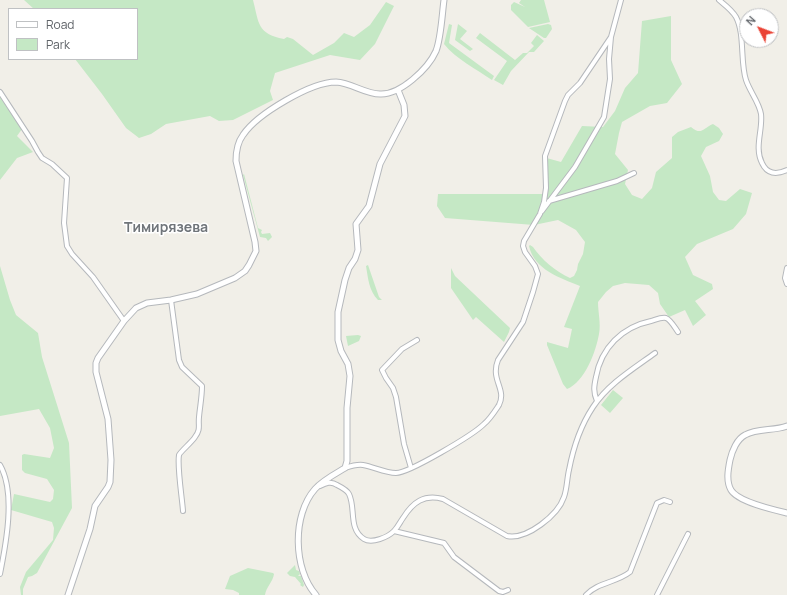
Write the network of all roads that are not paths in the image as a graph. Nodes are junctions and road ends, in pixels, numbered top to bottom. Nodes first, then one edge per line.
1 (444, 0) edge
2 (621, 0) edge
3 (719, 0) edge
4 (611, 37) junction
5 (398, 90) junction
6 (0, 92) edge
7 (787, 170) edge
8 (634, 173) dead end
9 (549, 201) junction
10 (540, 214) junction
11 (787, 268) edge
12 (787, 284) edge
13 (171, 300) junction
14 (124, 321) junction
15 (678, 332) dead end
16 (417, 340) dead end
17 (655, 353) dead end
18 (597, 401) junction
19 (787, 426) edge
20 (0, 465) edge
21 (345, 468) junction
22 (410, 468) junction
23 (315, 490) junction
24 (670, 502) dead end
25 (183, 511) dead end
26 (787, 513) edge
27 (394, 531) junction
28 (688, 534) dead end
29 (0, 574) edge
30 (508, 590) dead end
31 (68, 595) edge
32 (316, 595) edge
33 (586, 595) edge
34 (657, 595) edge

1 - 5 street
2 - 4 street
3 - 7 street
4 - 9 street
4 - 10 street
5 - 13 street
5 - 21 street
6 - 14 street
8 - 9 street
9 - 10 street
10 - 22 street
11 - 12 street
13 - 14 street
13 - 25 street
14 - 31 street
15 - 18 street
16 - 22 street
17 - 18 street
18 - 27 street
19 - 26 street
20 - 29 street
21 - 22 street
21 - 23 street
23 - 27 street
23 - 32 street
24 - 33 street
27 - 30 street
28 - 34 street

